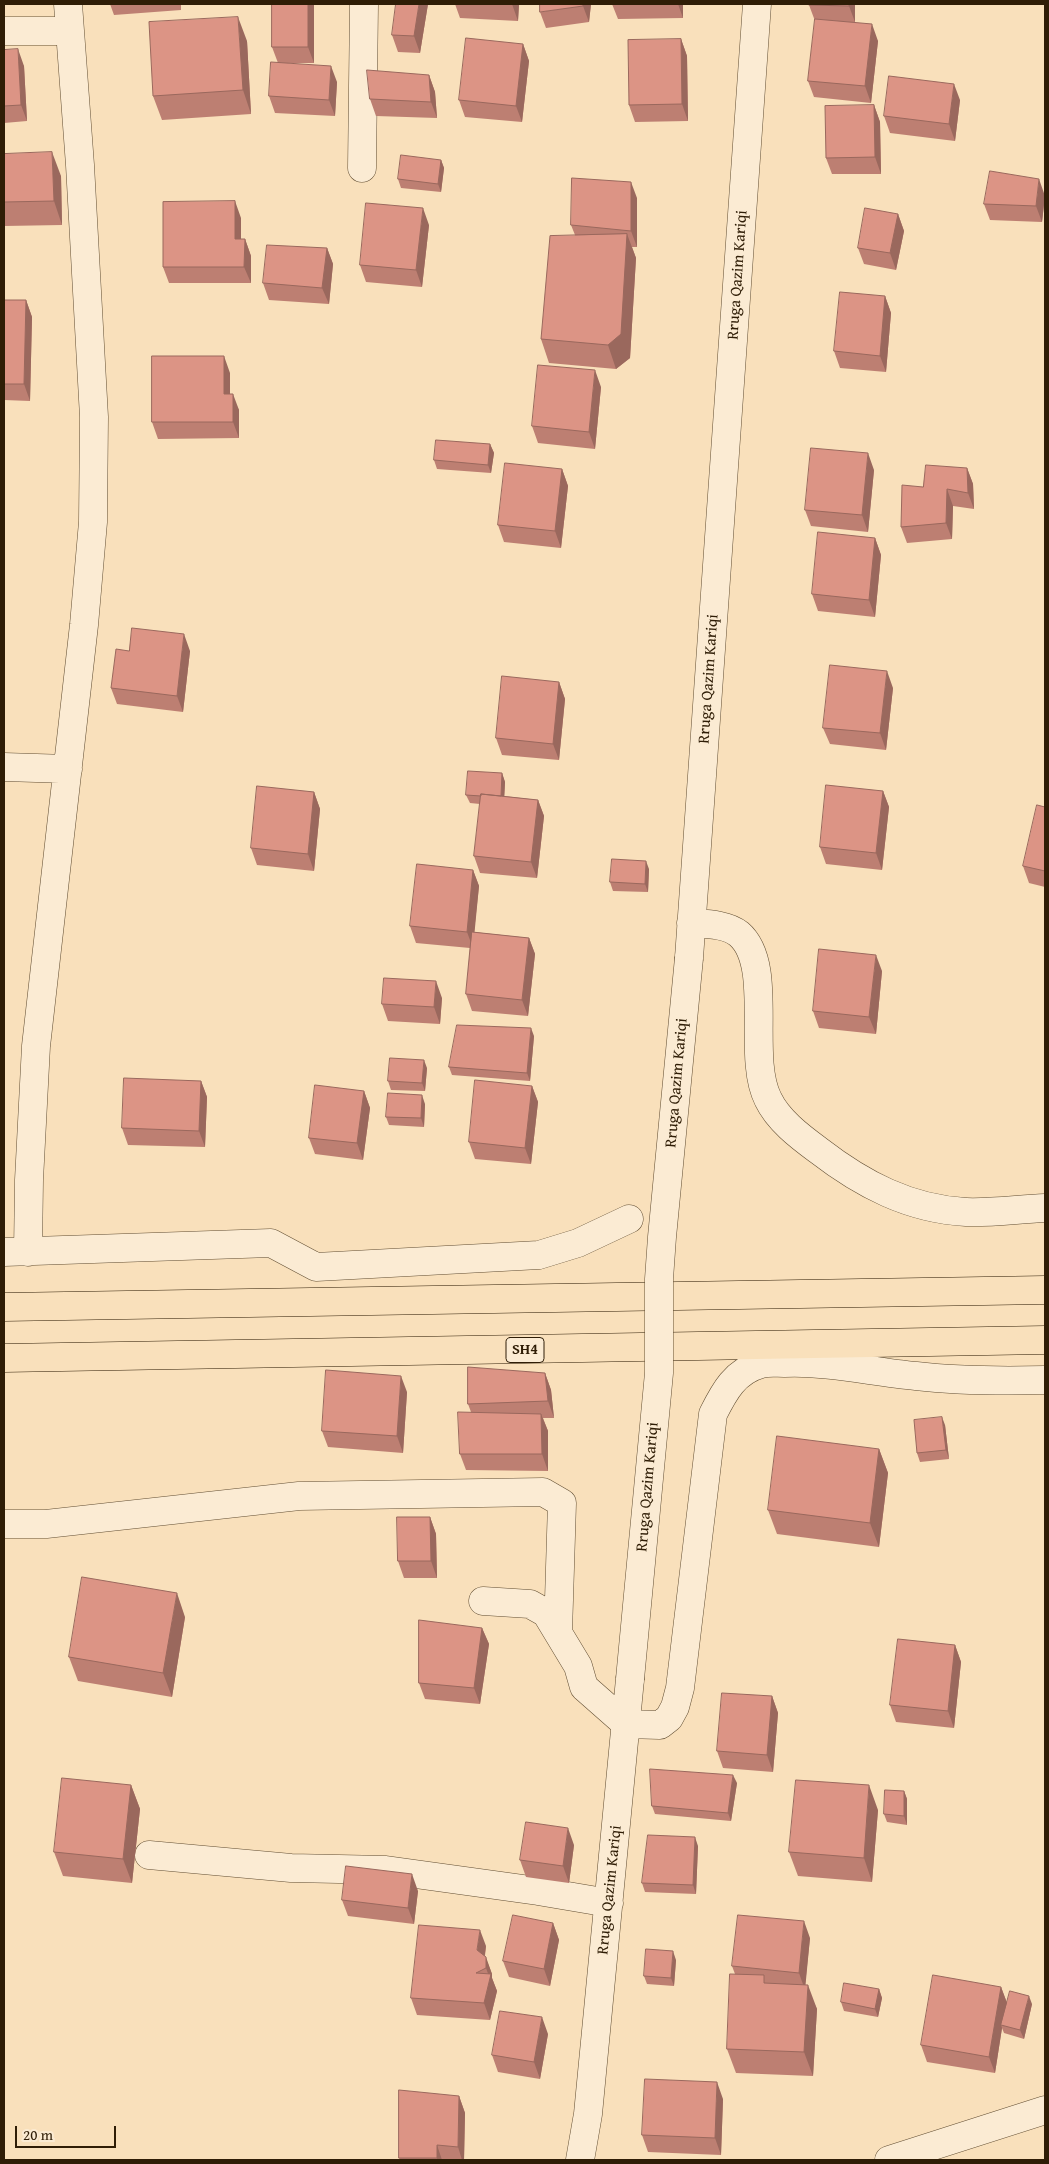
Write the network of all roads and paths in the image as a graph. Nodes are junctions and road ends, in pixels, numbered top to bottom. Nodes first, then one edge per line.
1 (68, 4) edge
2 (364, 4) edge
3 (757, 4) edge
4 (4, 31) edge
5 (70, 32) junction
6 (362, 168) dead end
7 (4, 767) edge
8 (68, 769) junction
9 (692, 923) junction
10 (1045, 1208) edge
11 (629, 1219) dead end
12 (16, 1252) edge
13 (1045, 1290) edge
14 (4, 1307) edge
15 (1045, 1340) edge
16 (4, 1358) edge
17 (1045, 1380) edge
18 (4, 1524) edge
19 (483, 1601) dead end
20 (558, 1632) junction
21 (626, 1724) junction
22 (149, 1855) dead end
23 (609, 1903) junction
24 (1045, 2110) edge
25 (580, 2160) edge
26 (889, 2160) edge

1 - 5 street
2 - 6 street
3 - 9 street, Rruga Qazim Kariqi
4 - 5 street
5 - 8 street
7 - 8 street
8 - 12 street
9 - 10 street
9 - 21 street, Rruga Qazim Kariqi, bridge
11 - 12 street
13 - 14 highway
15 - 16 highway, SH4
17 - 21 street
18 - 20 street
19 - 20 street
20 - 21 street
21 - 23 street, Rruga Qazim Kariqi
22 - 23 street
23 - 25 street, Rruga Qazim Kariqi
24 - 26 street

